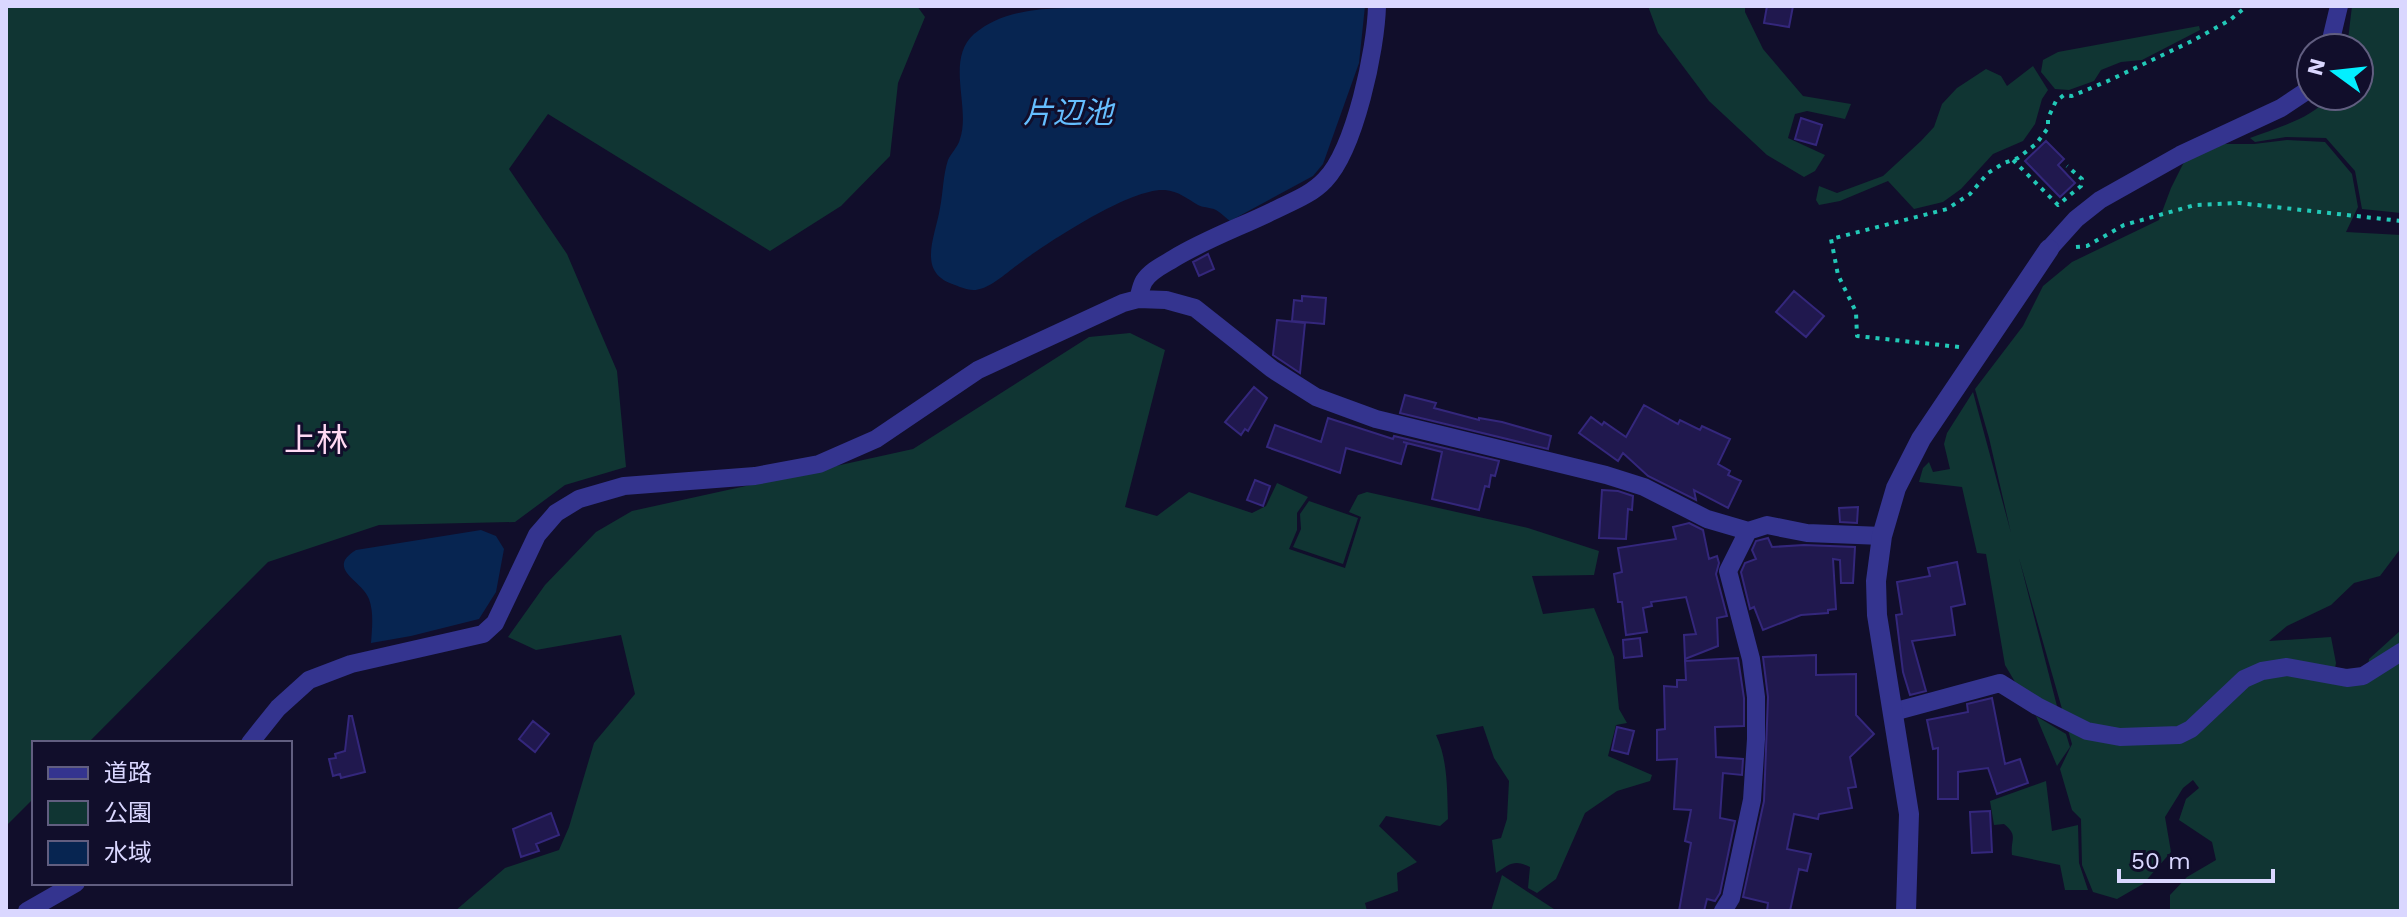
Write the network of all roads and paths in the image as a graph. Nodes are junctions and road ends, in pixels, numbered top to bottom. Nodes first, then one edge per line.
1 (1377, 6) edge
2 (2247, 6) edge
3 (2339, 6) edge
4 (2333, 32) edge
5 (2295, 99) edge
6 (2013, 160) junction
7 (2067, 166) dead end
8 (2401, 221) edge
9 (2049, 249) junction
10 (1138, 299) junction
11 (1961, 347) dead end
12 (1748, 531) junction
13 (1882, 536) junction
14 (2401, 652) edge
15 (1893, 712) junction
16 (252, 741) edge
17 (72, 885) edge
18 (27, 911) edge
19 (1723, 911) edge
20 (1906, 911) edge

1 - 10 street
2 - 6 path
3 - 4 street
5 - 9 street
6 - 7 path
6 - 11 path
8 - 9 path
9 - 13 street
10 - 12 street
10 - 16 street
12 - 13 street
12 - 19 street
13 - 15 street
14 - 15 street
15 - 20 street
17 - 18 street

